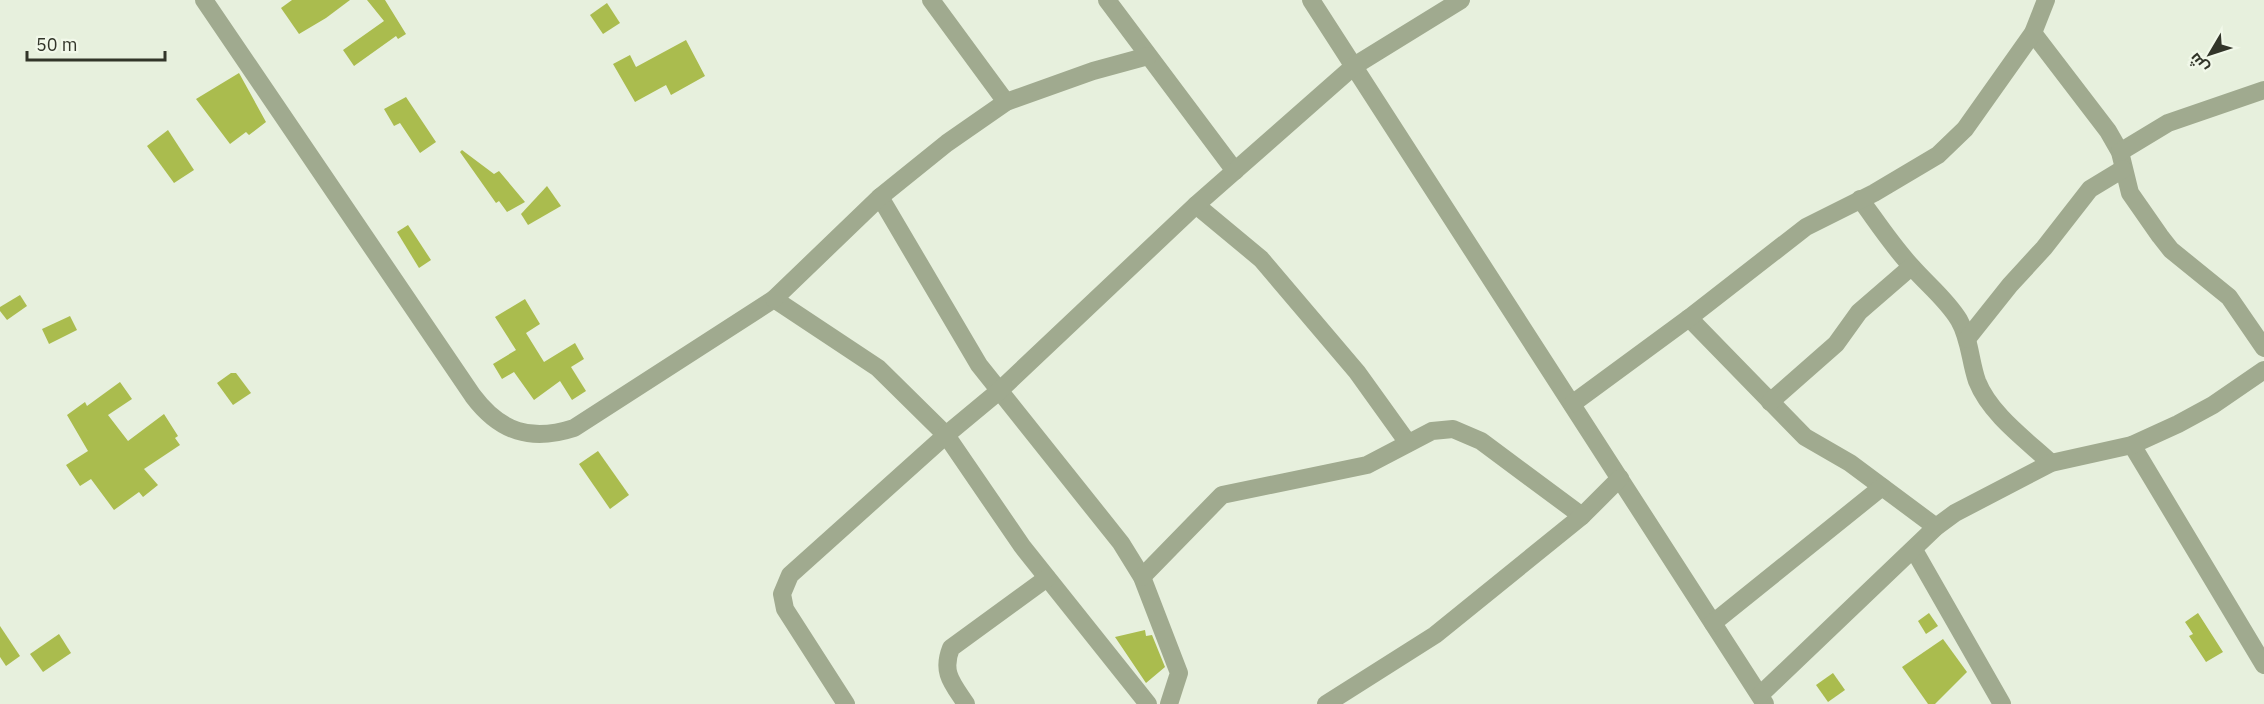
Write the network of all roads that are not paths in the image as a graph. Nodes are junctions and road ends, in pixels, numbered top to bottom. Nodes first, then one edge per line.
1 (204, 0) edge
2 (931, 0) edge
3 (1107, 0) edge
4 (1311, 0) edge
5 (1461, 0) edge
6 (2046, 0) edge
7 (2032, 33) junction
8 (1148, 56) junction
9 (1354, 66) junction
10 (2264, 90) edge
11 (1006, 102) junction
12 (2121, 160) junction
13 (1235, 171) junction
14 (880, 196) junction
15 (1860, 199) junction
16 (1196, 205) junction
17 (1911, 267) junction
18 (774, 299) junction
19 (1689, 318) junction
20 (1967, 339) junction
21 (2264, 348) edge
22 (2264, 370) edge
23 (999, 391) junction
24 (1770, 402) junction
25 (1572, 404) junction
26 (946, 435) junction
27 (1408, 443) junction
28 (2132, 445) junction
29 (2050, 463) junction
30 (1620, 478) junction
31 (1882, 487) junction
32 (1582, 516) junction
33 (1936, 528) junction
34 (1914, 550) junction
35 (1142, 577) junction
36 (1047, 578) junction
37 (1713, 623) junction
38 (2264, 665) edge
39 (1763, 700) edge
40 (846, 704) edge
41 (966, 704) edge
42 (1148, 704) edge
43 (1169, 704) edge
44 (1326, 704) edge
45 (2002, 704) edge

1 - 18 street
2 - 11 street
3 - 8 street
4 - 9 street
5 - 9 street
6 - 7 street
7 - 12 street
7 - 15 street
8 - 11 street
8 - 13 street
9 - 13 street
9 - 25 street
10 - 12 street
11 - 14 street
12 - 20 street
12 - 21 street
13 - 16 street
14 - 18 street
14 - 23 street
15 - 17 street
15 - 19 street
16 - 23 street
16 - 27 street
17 - 20 street
17 - 24 street
18 - 26 street
19 - 24 street
19 - 25 street
20 - 29 street
22 - 28 street
23 - 26 street
23 - 35 street
24 - 31 street
25 - 30 street
26 - 36 street
26 - 40 street
27 - 32 street
27 - 35 street
28 - 29 street
28 - 38 street
29 - 33 street
30 - 32 street
30 - 37 street
31 - 33 street
31 - 37 street
32 - 44 street
33 - 34 street
34 - 39 street
34 - 45 street
35 - 43 street
36 - 41 street
36 - 42 street
37 - 39 street

